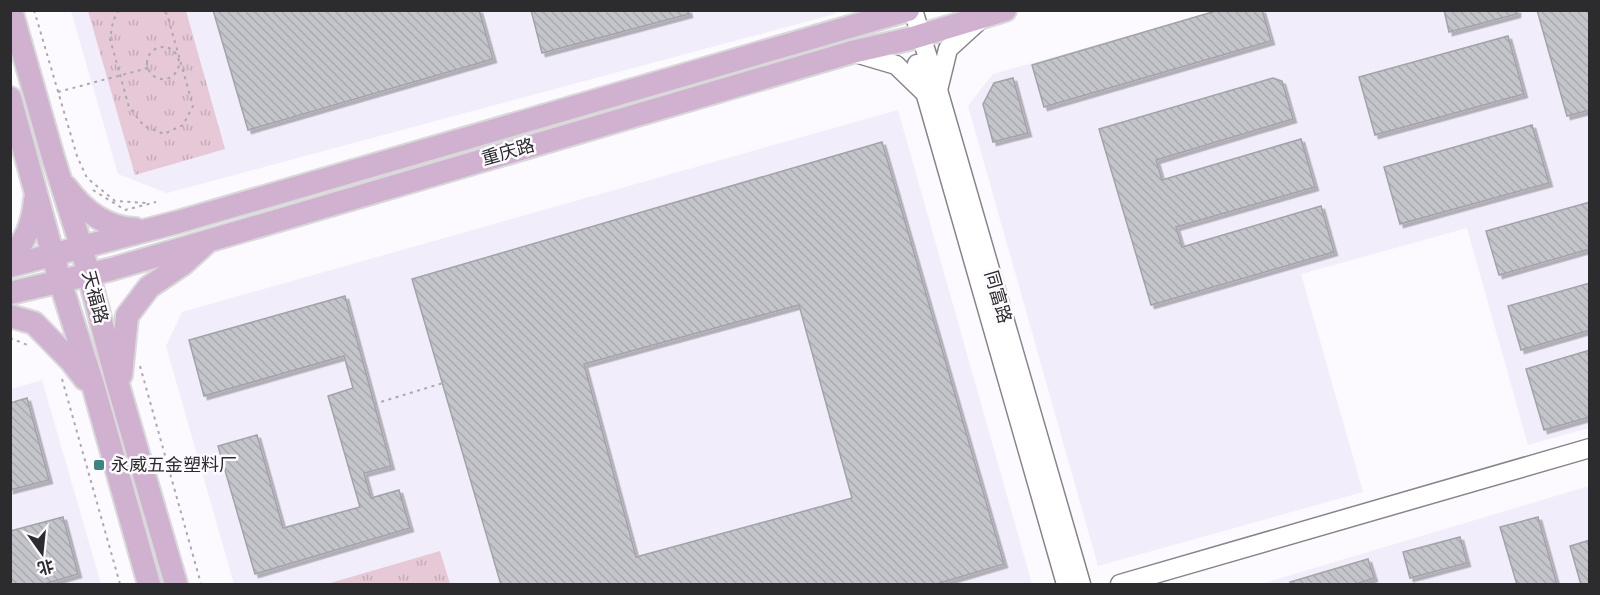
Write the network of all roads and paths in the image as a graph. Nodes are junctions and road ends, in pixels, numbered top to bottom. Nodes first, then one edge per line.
1 (11, 10) edge
2 (30, 10) edge
3 (34, 10) edge
4 (119, 10) edge
5 (162, 10) edge
6 (907, 11) edge
7 (994, 13) edge
8 (854, 20) edge
9 (915, 37) junction
10 (39, 43) dead end
11 (852, 52) junction
12 (179, 59) junction
13 (148, 68) junction
14 (119, 76) junction
15 (58, 92) junction
16 (932, 92) junction
17 (10, 98) edge
18 (60, 175) junction
19 (34, 186) junction
20 (93, 189) dead end
21 (146, 229) junction
22 (212, 238) junction
23 (81, 246) junction
24 (53, 254) junction
25 (14, 257) edge
26 (89, 275) junction
27 (60, 281) junction
28 (10, 293) edge
29 (10, 316) edge
30 (10, 338) edge
31 (34, 347) dead end
32 (139, 363) dead end
33 (61, 377) dead end
34 (443, 383) dead end
35 (93, 386) junction
36 (119, 389) junction
37 (374, 404) dead end
38 (1590, 448) edge
39 (120, 585) edge
40 (149, 585) edge
41 (176, 585) edge
42 (201, 585) edge
43 (1066, 585) edge
44 (1081, 585) edge
45 (1120, 585) edge

1 - 18 main road, 天福路
2 - 10 path
3 - 15 path
4 - 14 path
5 - 12 path
6 - 8 main road, 重庆路
6 - 9 street, 同富路
7 - 9 main road, 重庆路
7 - 16 street
8 - 21 main road, 重庆路
9 - 11 main road, 重庆路
9 - 16 street, 同富路
11 - 16 street
11 - 22 main road, 重庆路
12 - 13 path
12 - 13 path
12 - 14 path
13 - 14 path
14 - 15 path
15 - 20 path
16 - 43 street, 同富路
16 - 44 street, 同富路
17 - 19 main road, 天福路
18 - 21 main road
18 - 23 main road, 天福路
19 - 24 main road, 天福路
19 - 25 main road
21 - 23 main road, 重庆路
22 - 26 main road, 重庆路
22 - 36 main road
23 - 24 main road, 重庆路
23 - 26 main road, 天福路
24 - 25 main road, 重庆路
24 - 27 main road, 天福路
26 - 27 main road, 重庆路
26 - 36 main road, 天福路
27 - 28 main road, 重庆路
27 - 35 main road, 天福路
29 - 35 main road
30 - 31 path
32 - 42 path
33 - 39 path
34 - 37 path
35 - 40 main road, 天福路
36 - 41 main road, 天福路
38 - 45 street

